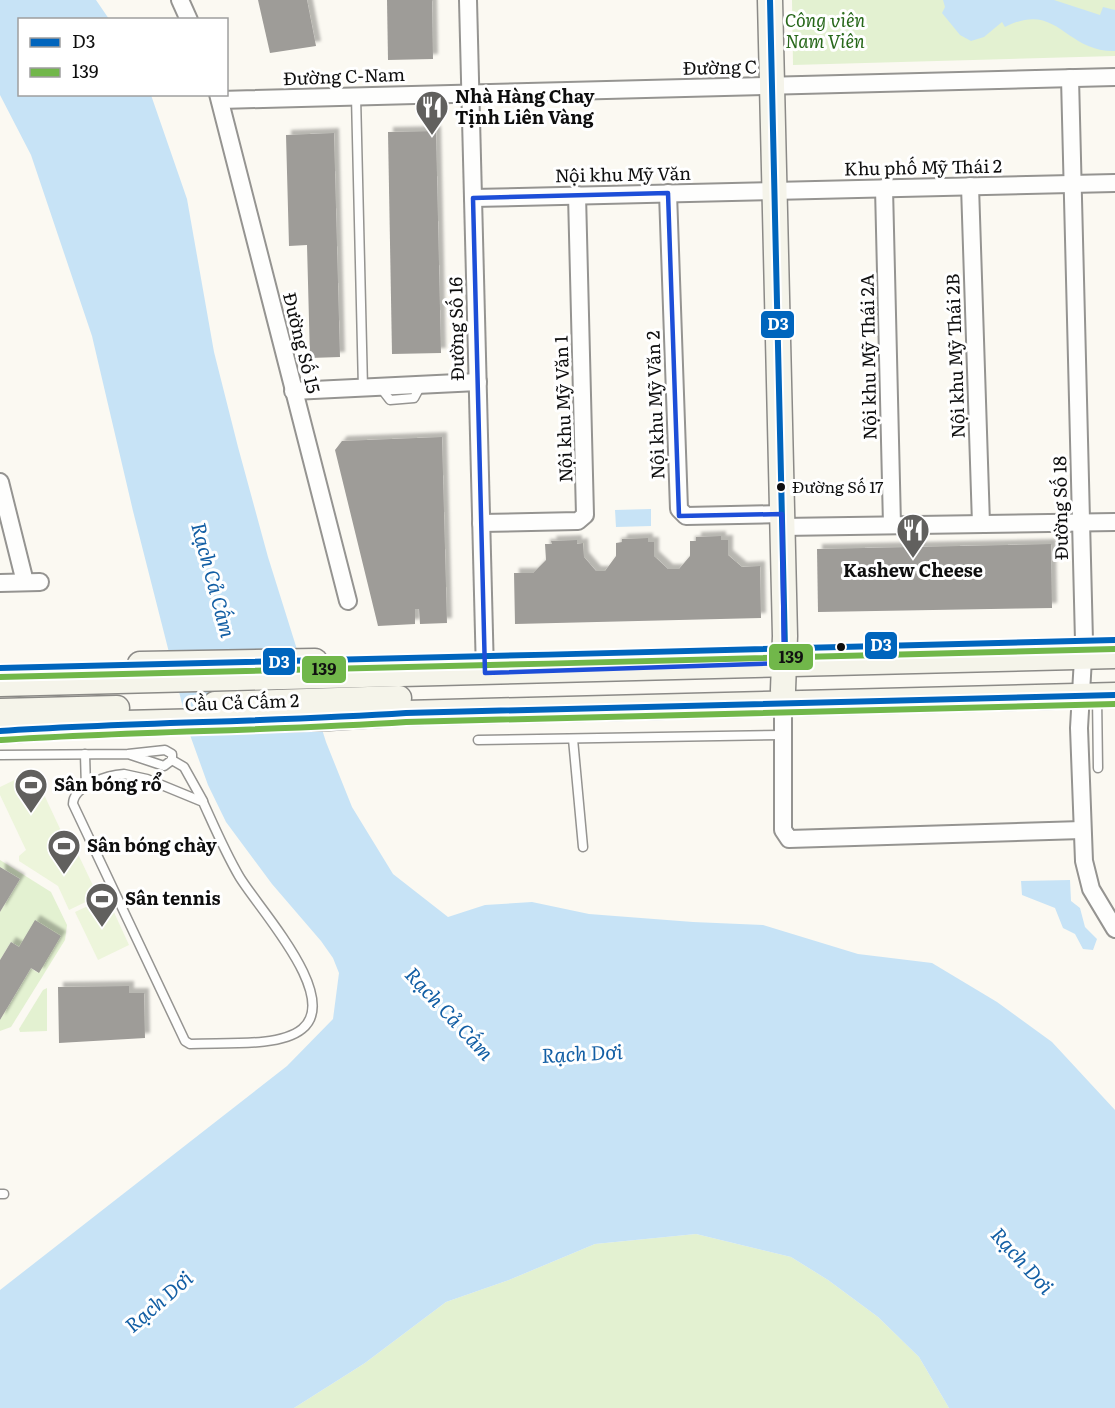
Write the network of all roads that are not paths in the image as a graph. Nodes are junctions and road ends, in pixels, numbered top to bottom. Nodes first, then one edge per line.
1 (180, 0) edge
2 (468, 0) edge
3 (770, 0) edge
4 (188, 18) edge
5 (1115, 77) edge
6 (1070, 78) junction
7 (772, 86) junction
8 (470, 93) junction
9 (356, 96) junction
10 (219, 97) edge
11 (1115, 183) edge
12 (1073, 184) junction
13 (970, 186) junction
14 (884, 188) junction
15 (774, 191) junction
16 (668, 193) junction
17 (577, 195) junction
18 (473, 198) junction
19 (478, 382) junction
20 (372, 388) junction
21 (293, 391) junction
22 (0, 482) edge
23 (3, 505) edge
24 (782, 520) junction
25 (1115, 522) edge
26 (481, 523) junction
27 (1081, 523) junction
28 (981, 524) junction
29 (892, 525) junction
30 (0, 583) edge
31 (348, 601) dead end
32 (1115, 640) edge
33 (1083, 649) junction
34 (784, 656) junction
35 (1115, 656) edge
36 (485, 665) junction
37 (0, 668) edge
38 (74, 674) junction
39 (0, 684) edge
40 (406, 686) junction
41 (1098, 690) edge
42 (783, 697) junction
43 (0, 711) edge
44 (80, 718) junction
45 (0, 731) edge
46 (782, 735) junction
47 (573, 739) junction
48 (478, 740) dead end
49 (85, 754) junction
50 (128, 754) junction
51 (0, 755) edge
52 (172, 760) junction
53 (1098, 768) dead end
54 (86, 788) junction
55 (203, 802) junction
56 (1082, 830) junction
57 (583, 847) dead end
58 (1115, 929) edge

1 - 4 street
2 - 8 street, Đường Số 16
3 - 7 main road
5 - 6 street, Đường C
6 - 7 street, Đường C
6 - 12 street, Đường Số 18
7 - 8 street, Đường C
7 - 15 main road
8 - 9 street, Đường C-Nam
8 - 18 street, Đường Số 16
9 - 10 street, Đường C-Nam
9 - 20 lane
10 - 21 street, Đường Số 15
11 - 12 street, Khu phố Mỹ Thái 2
12 - 13 street, Khu phố Mỹ Thái 2
12 - 27 street, Đường Số 18
13 - 14 street, Khu phố Mỹ Thái 2
13 - 28 street, Nội khu Mỹ Thái 2B
14 - 15 street, Khu phố Mỹ Thái 2
14 - 29 street, Nội khu Mỹ Thái 2A
15 - 16 street, Nội khu Mỹ Văn
15 - 24 main road
16 - 17 street, Nội khu Mỹ Văn
16 - 24 street, Nội khu Mỹ Văn 2
17 - 18 street, Nội khu Mỹ Văn
17 - 26 street, Nội khu Mỹ Văn 1
18 - 19 street, Đường Số 16
19 - 20 street
19 - 26 street, Đường Số 16
20 - 21 street
21 - 31 street, Đường Số 15
22 - 23 street
23 - 30 street
24 - 29 street
24 - 34 main road
25 - 27 street
26 - 36 street, Đường Số 16
27 - 28 street
27 - 33 street, Đường Số 18
28 - 29 street
32 - 33 main road
33 - 34 main road
33 - 35 main road
33 - 41 street, Đường Số 18
34 - 36 main road
34 - 42 main road
36 - 40 main road
37 - 38 main road
38 - 39 main road
38 - 40 main road, Cầu Cả Cấm 2
40 - 42 main road
40 - 44 main road, Cầu Cả Cấm 2
41 - 42 main road
41 - 53 lane
41 - 56 street, Đường Số 18
42 - 46 street
43 - 44 main road
44 - 45 main road
46 - 47 lane
46 - 56 street
47 - 48 lane
47 - 57 lane
49 - 50 lane
49 - 51 lane
49 - 54 lane
50 - 52 lane
50 - 52 lane
52 - 55 lane
54 - 55 lane
54 - 55 lane
56 - 58 street, Đường Số 18

